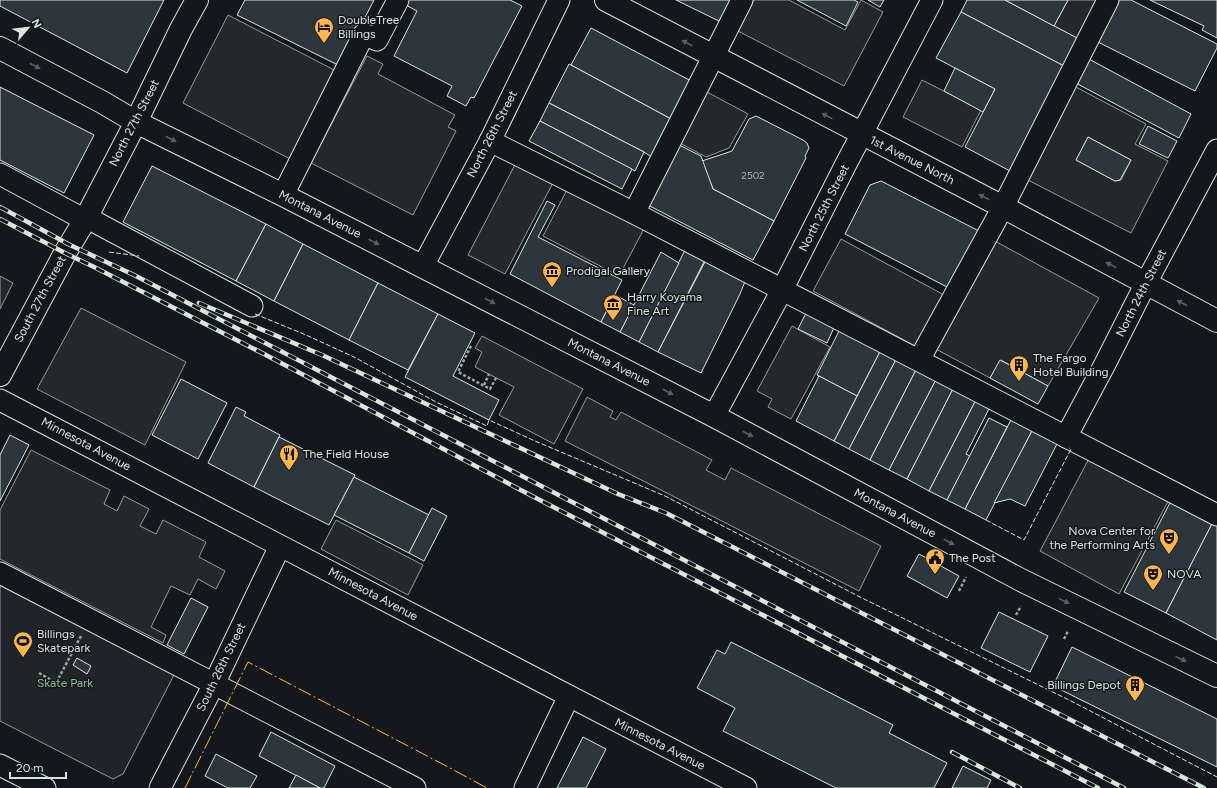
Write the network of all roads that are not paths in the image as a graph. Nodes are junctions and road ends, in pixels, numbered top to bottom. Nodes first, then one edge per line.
1 (197, 0) edge
2 (398, 0) edge
3 (559, 0) edge
4 (606, 0) edge
5 (742, 0) edge
6 (932, 0) edge
7 (1108, 0) edge
8 (0, 48) edge
9 (713, 56) junction
10 (136, 122) junction
11 (862, 134) junction
12 (490, 141) junction
13 (1217, 150) edge
14 (0, 174) edge
15 (283, 195) junction
16 (1003, 207) junction
17 (634, 213) junction
18 (86, 218) junction
19 (70, 245) joint
20 (423, 266) junction
21 (1146, 283) junction
22 (782, 290) junction
23 (252, 306) dead end
24 (1217, 321) edge
25 (919, 360) junction
26 (0, 375) edge
27 (0, 400) edge
28 (714, 416) junction
29 (1066, 437) junction
30 (1217, 515) edge
31 (280, 546) junction
32 (0, 573) edge
33 (1217, 676) edge
34 (214, 684) junction
35 (569, 696) junction
36 (0, 765) edge
37 (45, 788) edge
38 (160, 788) edge
39 (415, 788) edge
40 (525, 788) edge
41 (746, 788) edge

1 - 10 main road, North 27th Street
2 - 15 street
3 - 12 street, North 26th Street
9 -> 4 main road, 1st Avenue North
5 - 9 street
6 - 11 street, North 25th Street
7 - 16 street
8 -> 10 main road, Montana Avenue
11 -> 9 main road, 1st Avenue North
9 - 17 street
10 -> 15 main road, Montana Avenue
10 - 18 main road, North 27th Street
16 -> 11 main road, 1st Avenue North
11 - 22 street, North 25th Street
12 - 17 street
12 - 20 street, North 26th Street
13 - 21 street, North 24th Street
14 - 18 street
15 -> 20 main road, Montana Avenue
21 -> 16 main road, 1st Avenue North
16 - 25 street
17 - 22 street
18 - 19 main road, North 27th Street
18 - 23 street
19 - 26 main road, South 27th Street
20 -> 28 main road, Montana Avenue
24 -> 21 main road, 1st Avenue North
21 - 29 street, North 24th Street
22 - 25 street
22 - 28 street, North 25th Street
25 - 29 street
27 - 31 street, Minnesota Avenue
28 -> 33 main road, Montana Avenue
29 - 30 street
31 - 34 street, South 26th Street
31 - 35 street, Minnesota Avenue
32 - 34 street
34 - 38 street, South 26th Street
34 - 39 street
35 - 40 street
35 - 41 street, Minnesota Avenue
36 - 37 street

